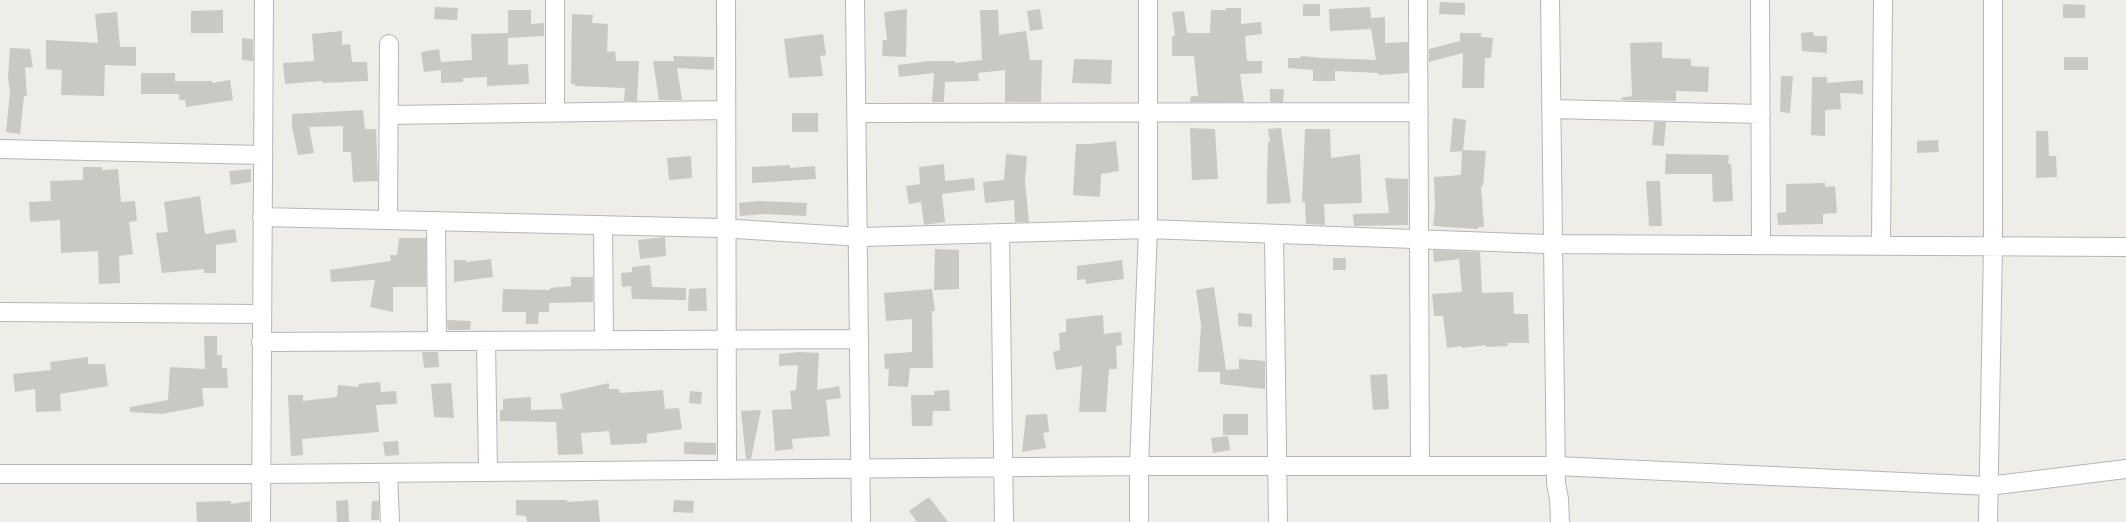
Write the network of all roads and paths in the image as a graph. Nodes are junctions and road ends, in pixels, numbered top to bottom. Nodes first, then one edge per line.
1 (264, 0) edge
2 (555, 0) edge
3 (726, 0) edge
4 (855, 0) edge
5 (1148, 0) edge
6 (1418, 0) edge
7 (1550, 0) edge
8 (1760, 0) edge
9 (1883, 0) edge
10 (1993, 0) edge
11 (389, 44) dead end
12 (1551, 109) junction
13 (726, 110) junction
14 (1419, 112) junction
15 (556, 113) junction
16 (856, 113) junction
17 (1148, 113) junction
18 (1761, 114) junction
19 (390, 115) junction
20 (0, 149) edge
21 (263, 155) junction
22 (262, 217) junction
23 (388, 220) junction
24 (436, 221) junction
25 (603, 225) junction
26 (726, 228) junction
27 (1148, 229) junction
28 (1000, 233) junction
29 (1274, 234) junction
30 (858, 237) junction
31 (1421, 239) junction
32 (1553, 244) junction
33 (1762, 244) junction
34 (1881, 244) junction
35 (1993, 244) junction
36 (2126, 247) edge
37 (0, 312) edge
38 (262, 314) junction
39 (859, 339) junction
40 (604, 340) junction
41 (726, 340) junction
42 (437, 341) junction
43 (486, 341) junction
44 (261, 342) junction
45 (1139, 466) junction
46 (1277, 466) junction
47 (1420, 466) junction
48 (1556, 466) junction
49 (1004, 467) junction
50 (861, 468) junction
51 (727, 469) junction
52 (2126, 469) edge
53 (488, 472) junction
54 (388, 473) junction
55 (0, 474) edge
56 (260, 474) junction
57 (1989, 486) junction
58 (261, 522) edge
59 (390, 522) edge
60 (861, 522) edge
61 (1004, 522) edge
62 (1139, 522) edge
63 (1278, 522) edge
64 (1560, 522) edge
65 (1988, 522) edge

1 - 21 street
2 - 15 street
3 - 13 street
4 - 16 street
5 - 17 street
6 - 14 street
7 - 12 street
8 - 18 street
9 - 34 street
10 - 35 street
11 - 19 street
12 - 18 street
12 - 32 street
13 - 15 street
13 - 26 street
14 - 17 street
14 - 31 street
15 - 19 street
16 - 17 street
16 - 30 street
17 - 27 street
18 - 33 street
19 - 23 street
20 - 21 street
21 - 22 street
22 - 23 street
22 - 38 street
23 - 24 street
24 - 25 street
24 - 42 street
25 - 26 street
25 - 40 street
26 - 30 street
26 - 41 street
27 - 28 street
27 - 29 street
27 - 45 street
28 - 30 street
28 - 49 street
29 - 31 street
29 - 46 street
30 - 39 street
31 - 32 street
31 - 47 street
32 - 33 street
32 - 48 street
33 - 34 street
34 - 35 street
35 - 36 street
35 - 57 street
37 - 38 street
38 - 44 street
39 - 41 street
39 - 50 street
40 - 41 street
40 - 43 street
41 - 51 street
42 - 43 street
42 - 44 street
43 - 53 street
44 - 56 street
45 - 46 street
45 - 49 street
45 - 62 street
46 - 47 street
46 - 63 street
47 - 48 street
48 - 57 street
48 - 64 street
49 - 50 street
49 - 61 street
50 - 51 street
50 - 60 street
51 - 53 street
52 - 57 street
53 - 54 street
54 - 56 street
54 - 59 street
55 - 56 street
56 - 58 street
57 - 65 street

